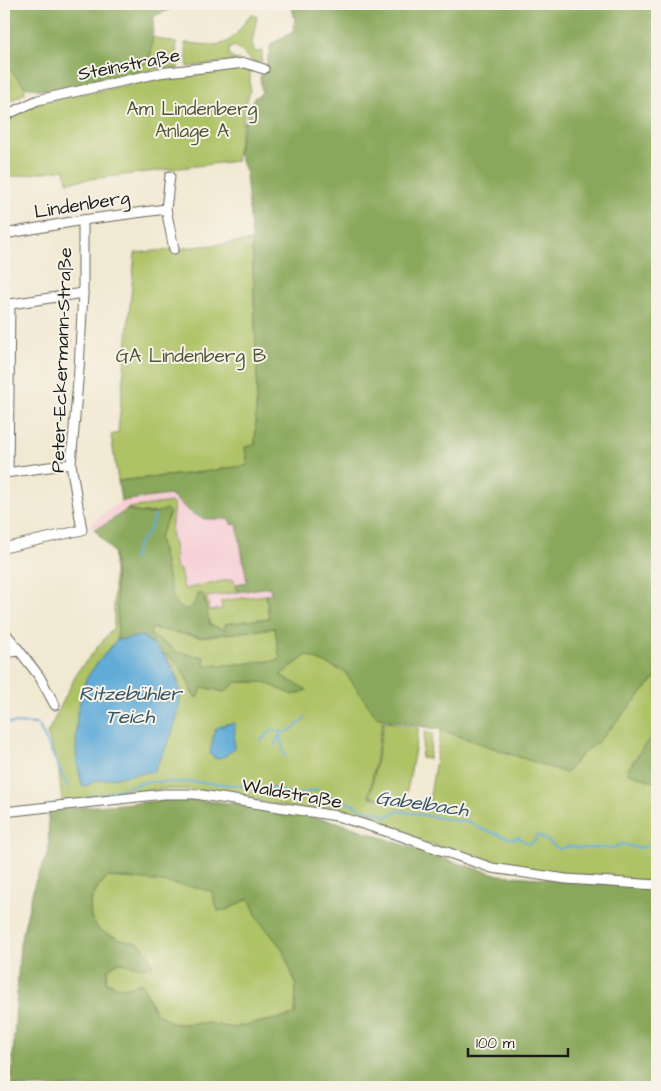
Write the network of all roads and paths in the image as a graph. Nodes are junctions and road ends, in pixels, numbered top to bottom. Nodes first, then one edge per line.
1 (264, 69) dead end
2 (4, 116) edge
3 (170, 176) dead end
4 (166, 209) junction
5 (83, 220) junction
6 (4, 234) edge
7 (174, 249) dead end
8 (82, 293) junction
9 (7, 304) edge
10 (71, 464) junction
11 (6, 473) edge
12 (4, 548) edge
13 (4, 631) edge
14 (19, 651) junction
15 (4, 653) edge
16 (55, 705) dead end
17 (4, 812) edge
18 (657, 885) edge

1 - 2 street, Steinstraße
3 - 4 street
4 - 5 street, Lindenberg
4 - 7 street
5 - 6 street, Lindenberg
5 - 8 street, Peter-Eckermann-Straße
8 - 9 street
8 - 10 street, Peter-Eckermann-Straße
9 - 11 street
10 - 11 street
10 - 12 street, Peter-Eckermann-Straße
13 - 14 street
14 - 15 street
14 - 16 street
17 - 18 street, Waldstraße

